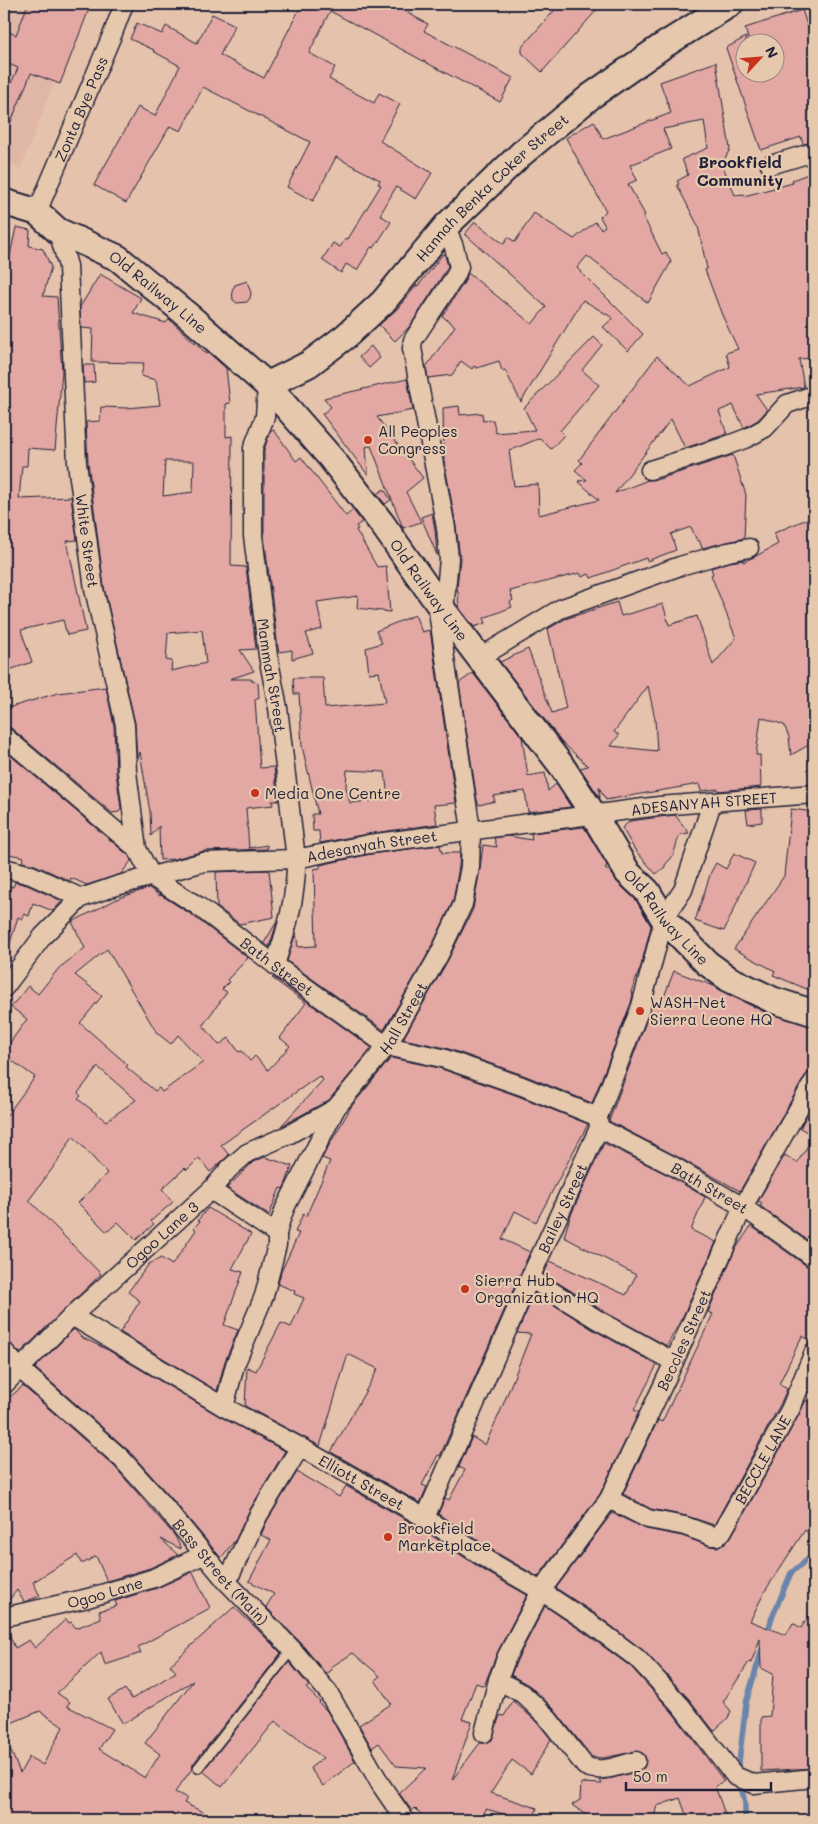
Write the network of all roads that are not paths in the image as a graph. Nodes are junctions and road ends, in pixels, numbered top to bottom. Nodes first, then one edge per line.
1 (124, 4) edge
2 (730, 4) edge
3 (814, 152) edge
4 (770, 165) dead end
5 (4, 202) edge
6 (37, 212) junction
7 (446, 226) junction
8 (58, 231) junction
9 (267, 385) junction
10 (814, 394) edge
11 (650, 470) dead end
12 (749, 548) dead end
13 (441, 607) junction
14 (479, 658) junction
15 (4, 736) edge
16 (814, 794) edge
17 (712, 803) junction
18 (593, 814) junction
19 (471, 830) junction
20 (137, 849) junction
21 (296, 859) junction
22 (4, 868) edge
23 (152, 877) junction
24 (81, 898) junction
25 (664, 919) junction
26 (275, 965) junction
27 (4, 988) edge
28 (814, 1013) edge
29 (387, 1046) junction
30 (814, 1081) edge
31 (336, 1108) junction
32 (599, 1122) junction
33 (211, 1190) junction
34 (743, 1207) junction
35 (277, 1234) junction
36 (814, 1258) edge
37 (530, 1278) junction
38 (72, 1316) junction
39 (4, 1351) edge
40 (814, 1352) edge
41 (674, 1362) junction
42 (20, 1369) junction
43 (4, 1385) edge
44 (224, 1407) junction
45 (300, 1447) junction
46 (609, 1499) junction
47 (426, 1518) junction
48 (202, 1555) junction
49 (227, 1582) junction
50 (541, 1592) junction
51 (4, 1617) edge
52 (292, 1650) junction
53 (498, 1680) junction
54 (484, 1733) dead end
55 (636, 1761) dead end
56 (198, 1768) dead end
57 (814, 1778) edge
58 (405, 1820) edge

1 - 6 street, Zonta Bye Pass
2 - 7 street, Hannah Benka Coker Street
3 - 4 street
5 - 6 street, Old Railway Line
6 - 8 street, Old Railway Line
7 - 9 street, Hannah Benka Coker Street
7 - 13 street, Hall Street
8 - 9 street, Old Railway Line
8 - 20 street, White Street
9 - 13 street, Old Railway Line
9 - 21 street, Mammah Street
10 - 11 street
12 - 14 street
13 - 14 street, Old Railway Line
13 - 19 street, Hall Street
14 - 18 street, Old Railway Line
15 - 20 street, Bath Street
16 - 17 street, ADESANYAH STREET
17 - 18 street, ADESANYAH STREET
17 - 25 street, Bailey Street
18 - 19 street, Adesanyah Street
18 - 25 street, Old Railway Line
19 - 21 street, Adesanyah Street
19 - 29 street, Hall Street
20 - 23 street, Bath Street
21 - 23 street, Adesanyah Street
21 - 26 street, Mammah Street
22 - 24 street
23 - 24 street, Adesanyah Street
23 - 26 street, Bath Street
24 - 27 street
25 - 28 street, Old Railway Line
25 - 32 street, Bailey Street
26 - 29 street, Bath Street
29 - 31 street, Hall Street
29 - 32 street, Bath Street
30 - 34 street, Beccles Street
31 - 33 street, Ogoo Lane 3
31 - 35 street, Hall Street
32 - 34 street, Bath Street
32 - 37 street, Bailey Street
33 - 35 street
33 - 38 street, Ogoo Lane 3
34 - 36 street, Bath Street
34 - 41 street, Beccles Street
35 - 44 street, Hall Street
37 - 41 street
37 - 47 street, Bailey Street
38 - 42 street, Ogoo Lane 3
38 - 44 street, Elliott Street
39 - 42 street, Bass Street (Main)
40 - 46 street, BECCLE LANE
41 - 46 street, Beccles Street
42 - 43 street, Ogoo Lane 3
42 - 48 street, Bass Street (Main)
44 - 45 street, Elliott Street
45 - 47 street, Elliott Street
45 - 49 street
46 - 50 street, Beccles Street
47 - 50 street, Elliott Street
48 - 49 street, Bass Street (Main)
48 - 51 street, Ogoo Lane
49 - 52 street, Bass Street (Main)
50 - 53 street, Beccles Street
50 - 57 street, Elliott Street
52 - 56 lane
52 - 58 street, Bass Street (Main)
53 - 54 street, Beccles Street
53 - 55 street

